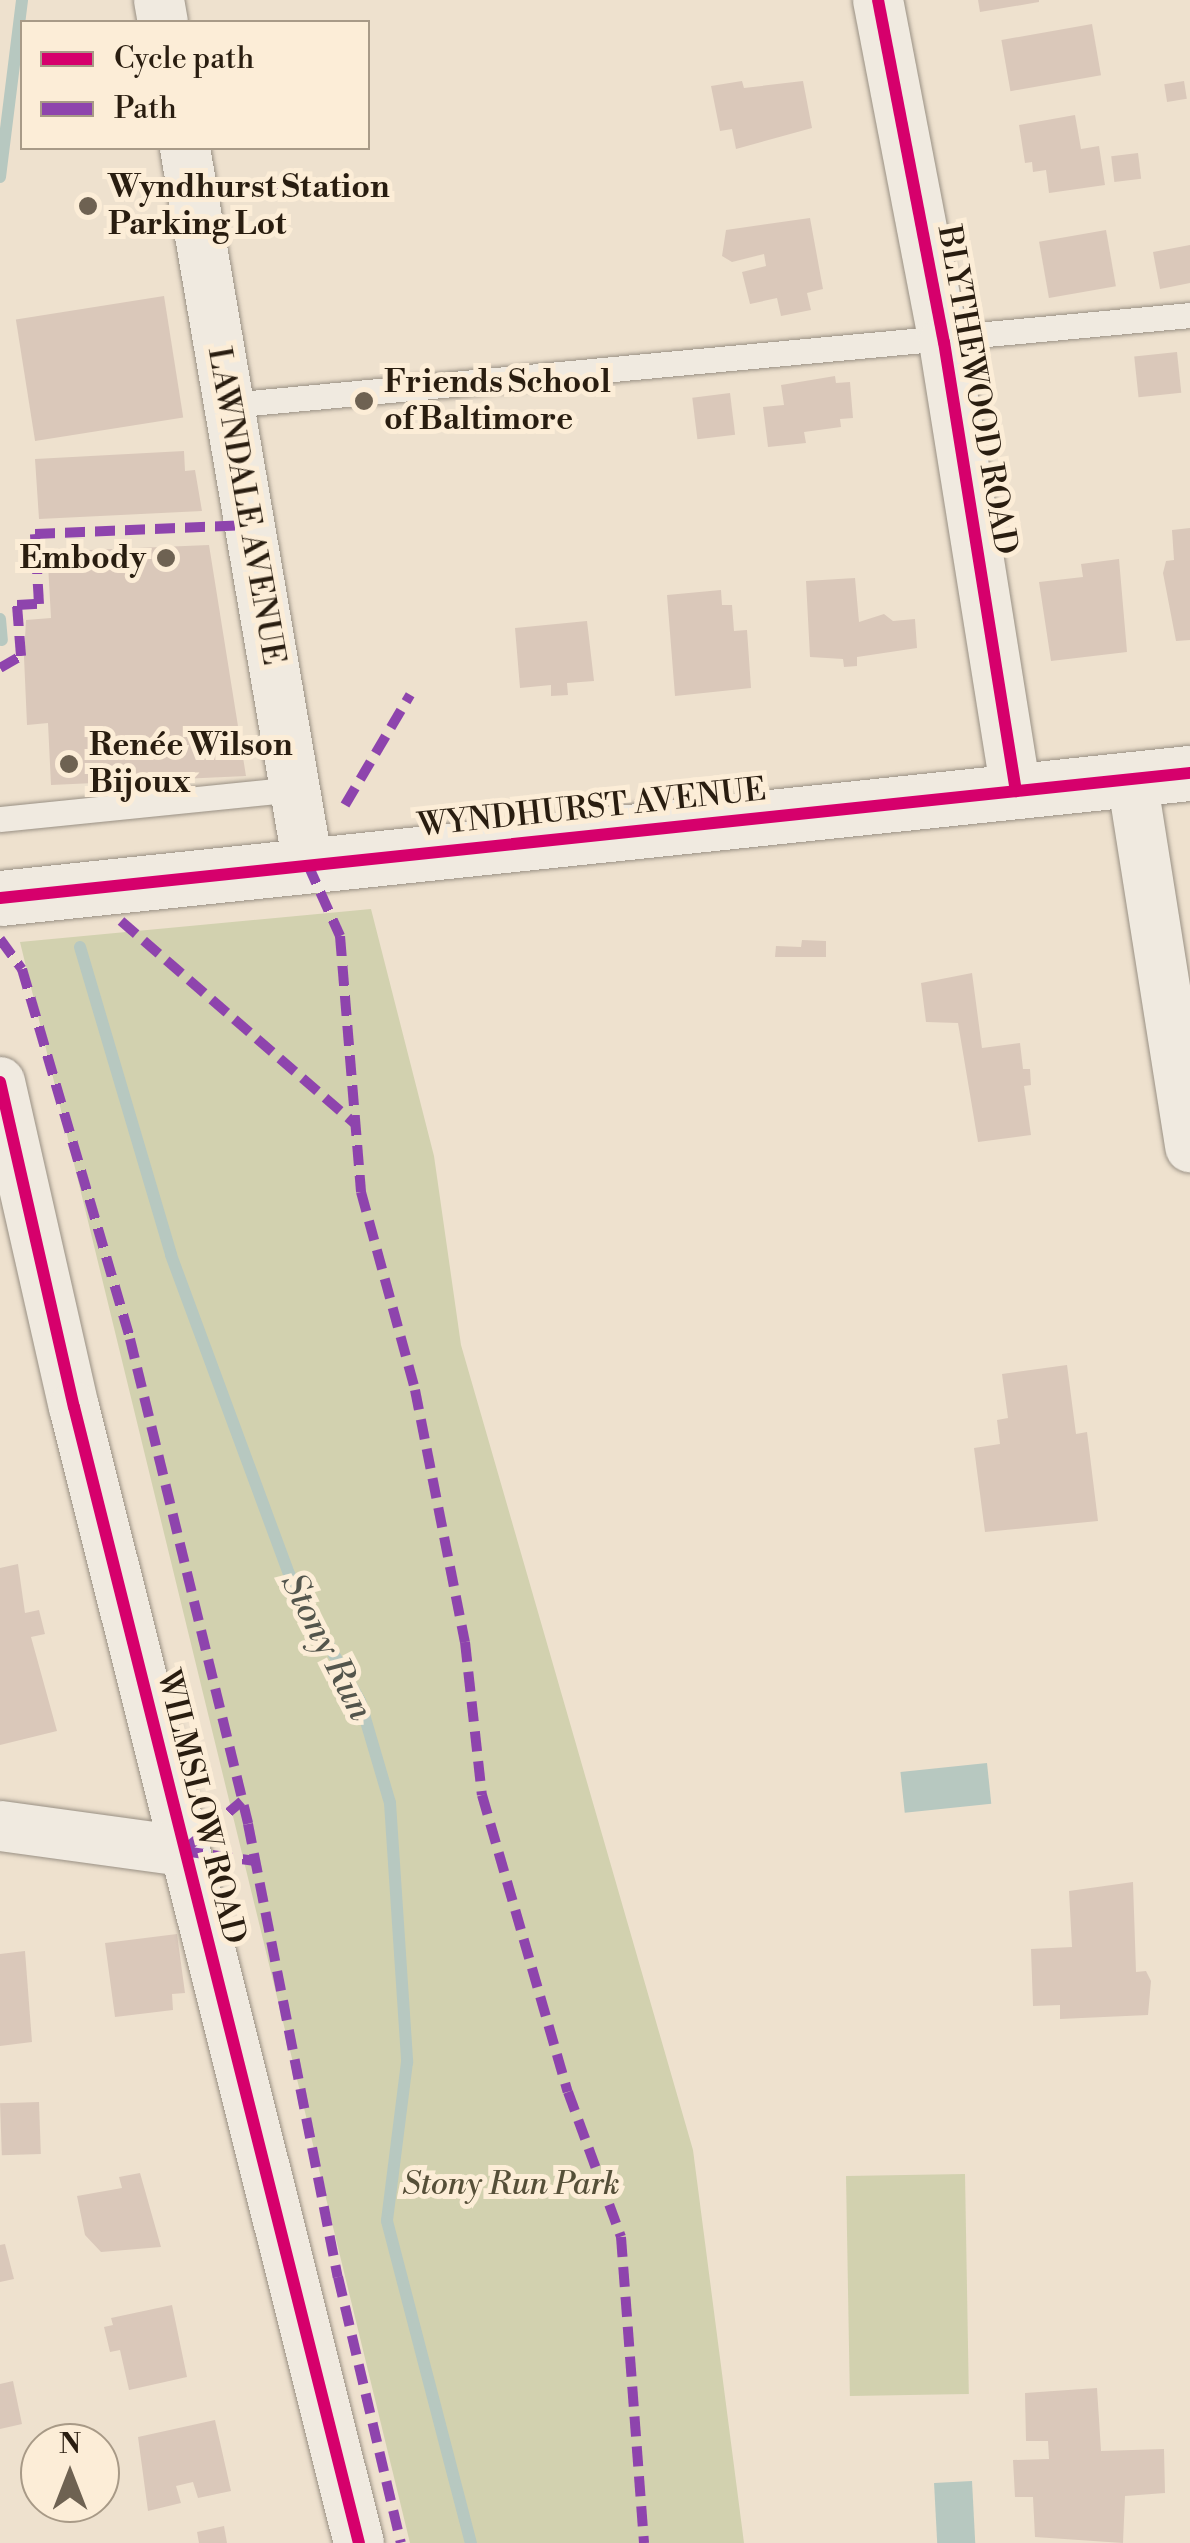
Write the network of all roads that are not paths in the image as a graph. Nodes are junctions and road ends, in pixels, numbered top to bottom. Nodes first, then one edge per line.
1 (878, 0) edge
2 (185, 150) edge
3 (1190, 316) edge
4 (944, 342) junction
5 (229, 405) junction
6 (1190, 772) edge
7 (1132, 778) junction
8 (295, 789) junction
9 (1016, 790) junction
10 (0, 819) edge
11 (308, 865) junction
12 (0, 898) edge
13 (0, 1082) edge
14 (1190, 1148) edge
15 (0, 1826) edge
16 (183, 1851) junction
17 (358, 2543) edge

1 - 4 street, BLYTHEWOOD ROAD
2 - 5 street, LAWNDALE AVENUE
3 - 4 lane
4 - 5 lane
4 - 9 street, BLYTHEWOOD ROAD
5 - 8 street, LAWNDALE AVENUE
6 - 7 street, WYNDHURST AVENUE
7 - 9 street, WYNDHURST AVENUE
7 - 14 street
8 - 10 lane
8 - 11 street, LAWNDALE AVENUE
9 - 11 street, WYNDHURST AVENUE
11 - 12 street, WYNDHURST AVENUE
13 - 16 street, WILMSLOW ROAD
15 - 16 street
16 - 17 street, WILMSLOW ROAD

